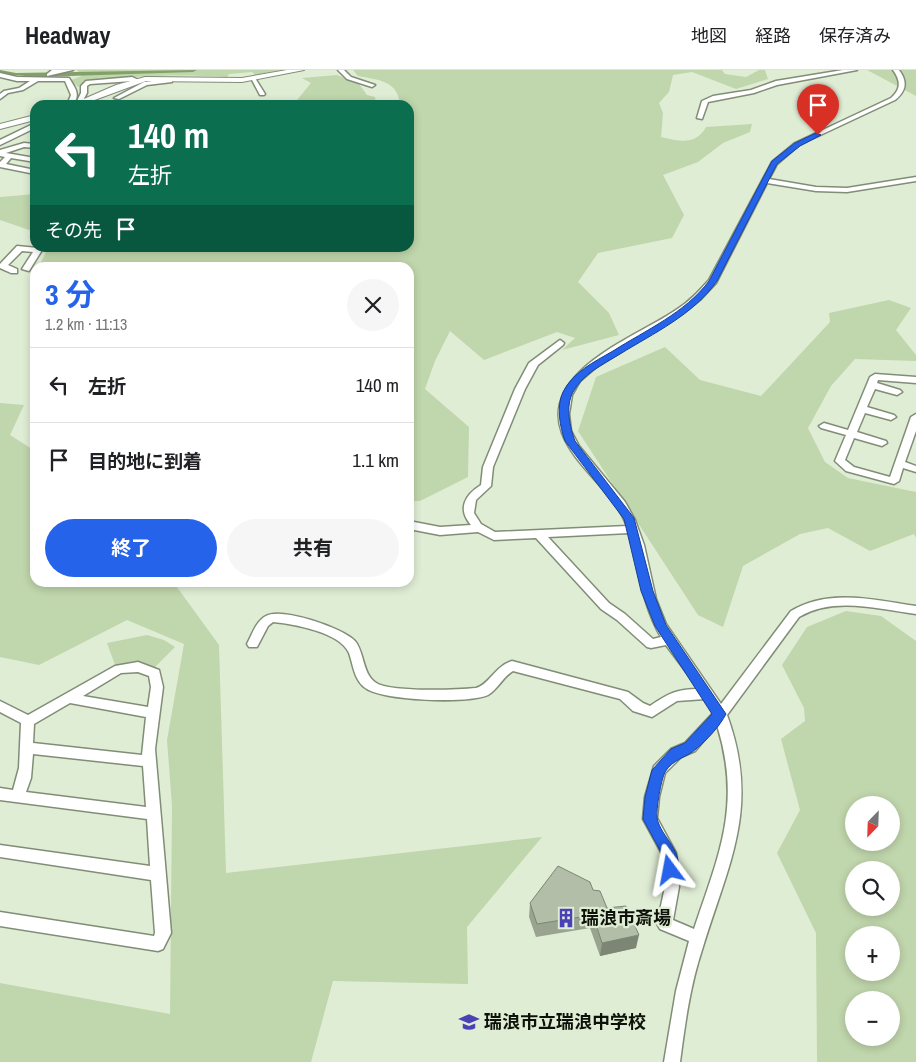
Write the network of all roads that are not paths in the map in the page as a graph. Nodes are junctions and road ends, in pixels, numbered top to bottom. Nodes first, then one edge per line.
1 (70, 70) edge
2 (300, 70) edge
3 (341, 70) edge
4 (854, 70) edge
5 (896, 70) edge
6 (0, 75) edge
7 (46, 77) junction
8 (182, 79) junction
9 (253, 79) junction
10 (138, 81) junction
11 (372, 85) dead end
12 (262, 94) dead end
13 (0, 97) edge
14 (117, 98) dead end
15 (73, 100) edge
16 (79, 100) edge
17 (87, 100) edge
18 (30, 118) edge
19 (700, 118) dead end
20 (0, 127) edge
21 (30, 128) edge
22 (0, 143) edge
23 (30, 146) edge
24 (30, 152) edge
25 (0, 153) edge
26 (11, 156) junction
27 (30, 159) edge
28 (30, 171) edge
29 (916, 179) edge
30 (764, 180) junction
31 (30, 249) edge
32 (30, 263) edge
33 (30, 268) edge
34 (26, 269) junction
35 (0, 270) edge
36 (14, 271) junction
37 (560, 343) dead end
38 (916, 380) edge
39 (872, 385) junction
40 (898, 392) dead end
41 (862, 409) junction
42 (891, 417) dead end
43 (916, 417) edge
44 (824, 426) dead end
45 (852, 434) junction
46 (913, 438) edge
47 (882, 443) dead end
48 (900, 464) junction
49 (916, 469) edge
50 (414, 526) edge
51 (479, 528) junction
52 (633, 529) junction
53 (539, 534) junction
54 (916, 610) edge
55 (670, 640) junction
56 (253, 644) dead end
57 (708, 694) junction
58 (69, 698) junction
59 (0, 706) edge
60 (154, 713) junction
61 (720, 714) junction
62 (28, 721) junction
63 (26, 748) junction
64 (148, 761) junction
65 (0, 794) edge
66 (17, 797) junction
67 (152, 814) junction
68 (0, 851) edge
69 (158, 874) junction
70 (0, 919) edge
71 (699, 938) junction
72 (672, 1062) edge

1 - 7 street
2 - 9 main road
3 - 11 street
4 - 19 street
5 - 30 street
6 - 7 street
7 - 13 street
7 - 15 street
8 - 9 main road
8 - 10 main road
8 - 14 street
9 - 12 street
10 - 16 street
10 - 17 main road
18 - 20 main road
21 - 22 street
23 - 25 street
24 - 26 street
25 - 26 street
26 - 27 street
26 - 28 street
29 - 30 street
30 - 52 street
31 - 36 street
32 - 34 street
33 - 34 street
34 - 36 street
35 - 36 street
37 - 51 street
38 - 39 street
39 - 40 street
39 - 41 street
41 - 42 street
41 - 45 street
43 - 46 street
44 - 45 street
45 - 47 street
45 - 48 street
46 - 48 street
48 - 49 street
50 - 51 street
51 - 53 street
52 - 53 street
52 - 55 street
53 - 55 street
54 - 61 street
55 - 57 street
56 - 57 street
57 - 61 street
58 - 60 street
58 - 60 street
58 - 62 street
59 - 62 street
60 - 64 street
61 - 71 street
61 - 71 street
62 - 63 street
63 - 64 street
63 - 66 street
64 - 67 street
65 - 66 street
66 - 67 street
67 - 69 street
68 - 69 street
69 - 70 street
71 - 72 street

